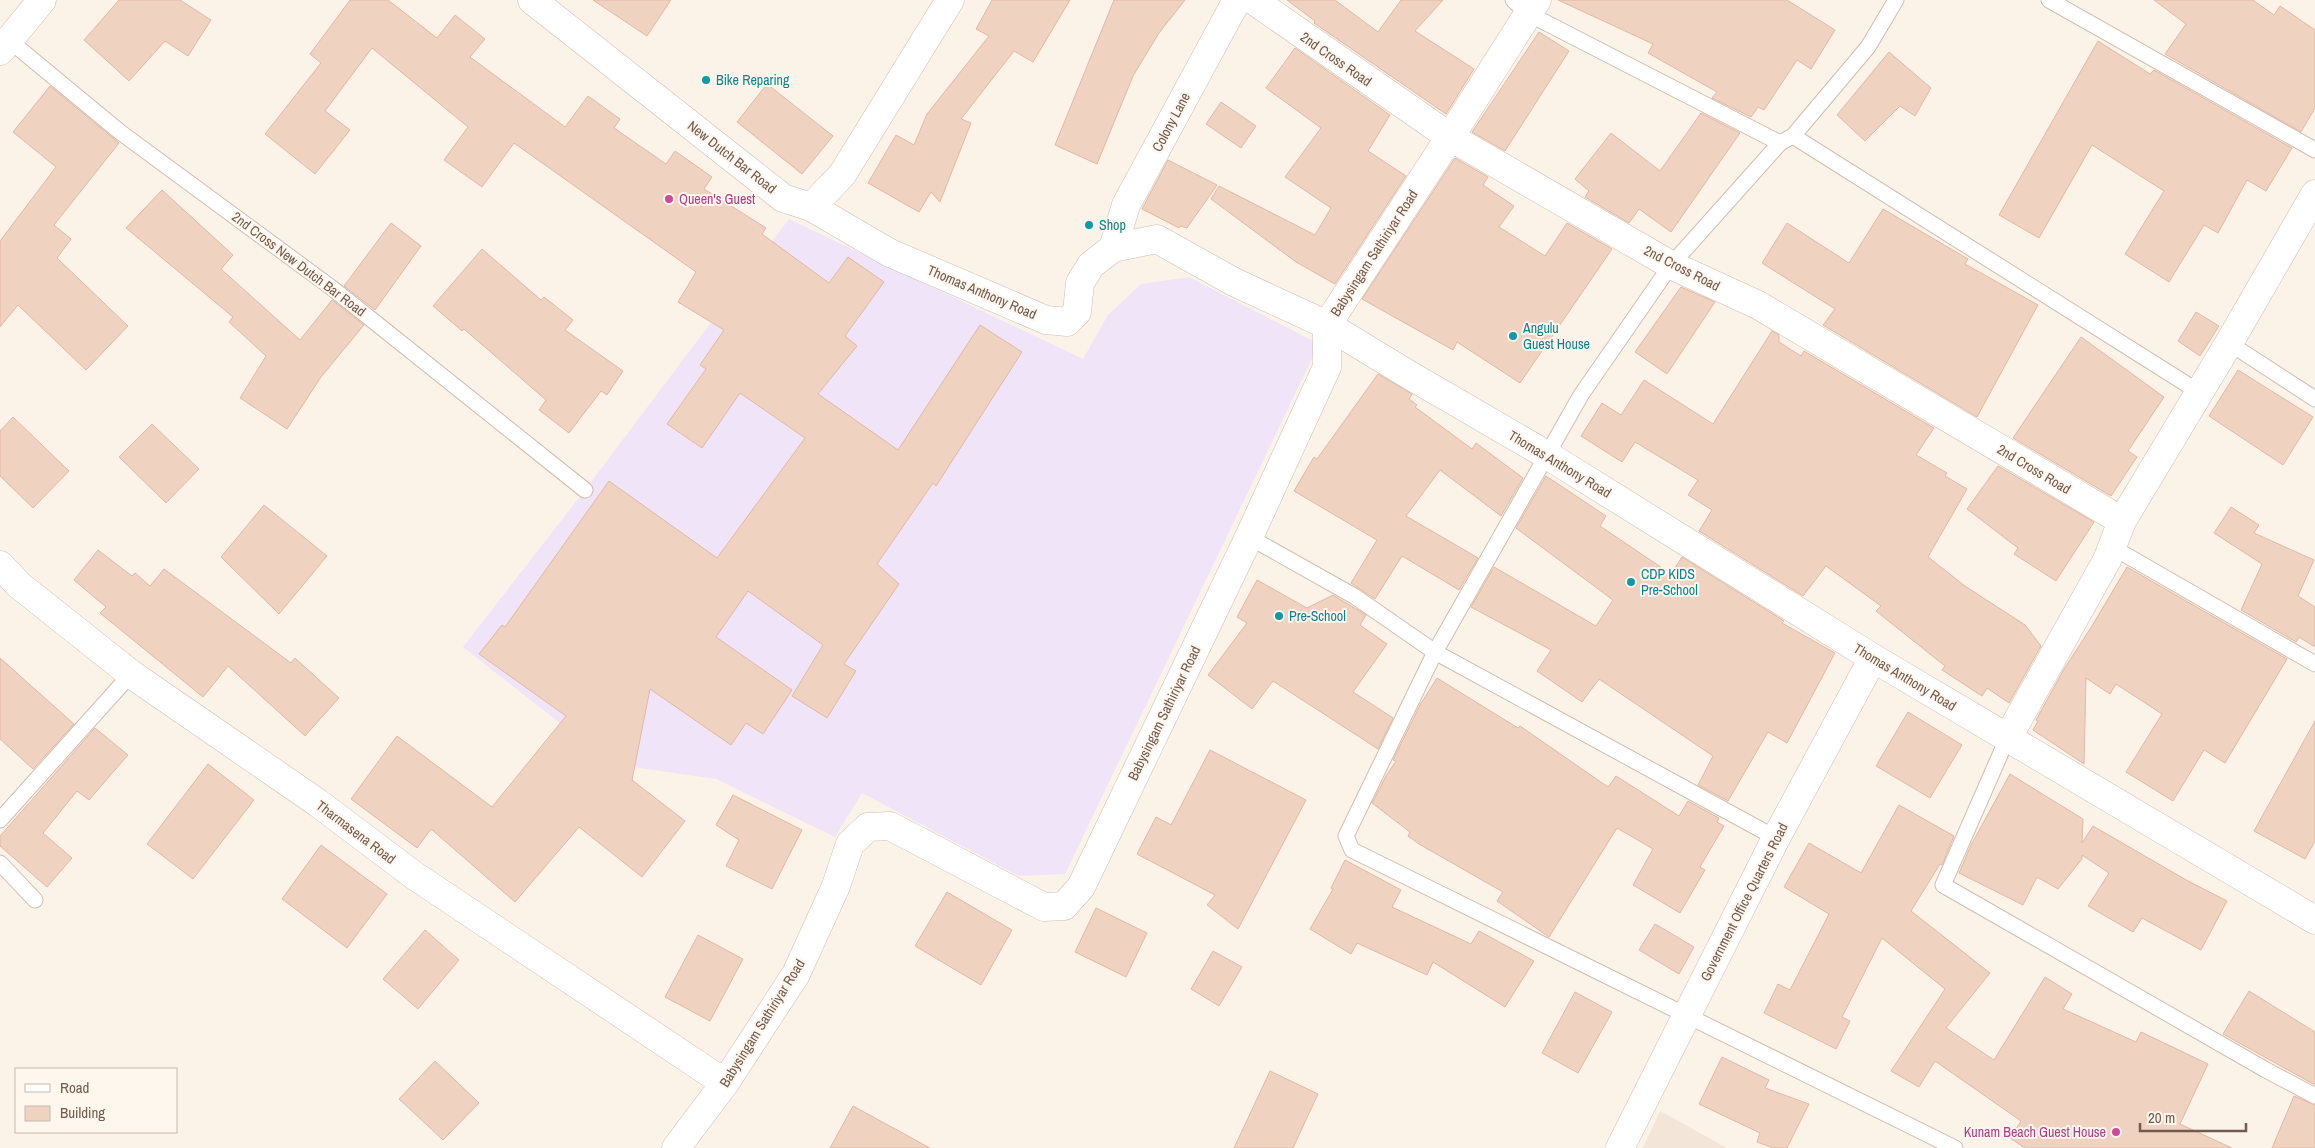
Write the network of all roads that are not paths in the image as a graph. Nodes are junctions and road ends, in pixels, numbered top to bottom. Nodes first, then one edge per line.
1 (42, 0) edge
2 (532, 0) edge
3 (950, 0) edge
4 (1237, 0) edge
5 (1253, 0) edge
6 (1896, 0) edge
7 (2049, 0) edge
8 (1525, 4) edge
9 (565, 10) edge
10 (5, 46) edge
11 (1450, 137) junction
12 (1787, 139) junction
13 (2315, 150) edge
14 (2315, 194) edge
15 (811, 207) junction
16 (1113, 248) junction
17 (1671, 265) junction
18 (1327, 324) junction
19 (2229, 343) junction
20 (2199, 392) junction
21 (2315, 399) edge
22 (1547, 455) junction
23 (585, 490) dead end
24 (2122, 521) junction
25 (1249, 537) junction
26 (2112, 547) junction
27 (0, 564) edge
28 (1435, 652) junction
29 (1873, 658) junction
30 (2315, 664) edge
31 (131, 674) junction
32 (2006, 739) junction
33 (0, 820) edge
34 (1776, 838) junction
35 (0, 863) edge
36 (34, 900) dead end
37 (2315, 920) edge
38 (1685, 1016) junction
39 (724, 1084) junction
40 (2315, 1096) edge
41 (676, 1148) edge
42 (1620, 1148) edge
43 (1955, 1148) edge

1 - 10 street
2 - 9 street, New Dutch Bar Road
3 - 15 street
4 - 16 street, Colony Lane
5 - 11 street, 2nd Cross Road
6 - 12 lane
7 - 13 lane
8 - 11 street, Babysingam Sathiriyar Road
8 - 12 lane
9 - 15 street, New Dutch Bar Road
10 - 23 lane, 2nd Cross New Dutch Bar Road
11 - 17 street, 2nd Cross Road
11 - 18 street, Babysingam Sathiriyar Road
12 - 17 lane
12 - 20 lane
14 - 19 street
15 - 16 street, Thomas Anthony Road
16 - 18 street, Thomas Anthony Road
17 - 22 lane
17 - 24 street, 2nd Cross Road
18 - 22 street, Thomas Anthony Road
18 - 25 street, Babysingam Sathiriyar Road
19 - 20 street
19 - 21 lane
20 - 24 street
22 - 28 lane
22 - 29 street, Thomas Anthony Road
24 - 26 street
25 - 28 lane
25 - 39 street, Babysingam Sathiriyar Road
26 - 30 lane
26 - 32 street
27 - 31 street, Tharmasena Road
28 - 34 lane
28 - 38 lane
29 - 32 street, Thomas Anthony Road
29 - 34 street, Government Office Quarters Road
31 - 33 lane
31 - 39 street, Tharmasena Road
32 - 37 street, Thomas Anthony Road
32 - 40 lane
34 - 38 street, Government Office Quarters Road
35 - 36 lane
38 - 42 street, Government Office Quarters Road
38 - 43 lane
39 - 41 street, Babysingam Sathiriyar Road

